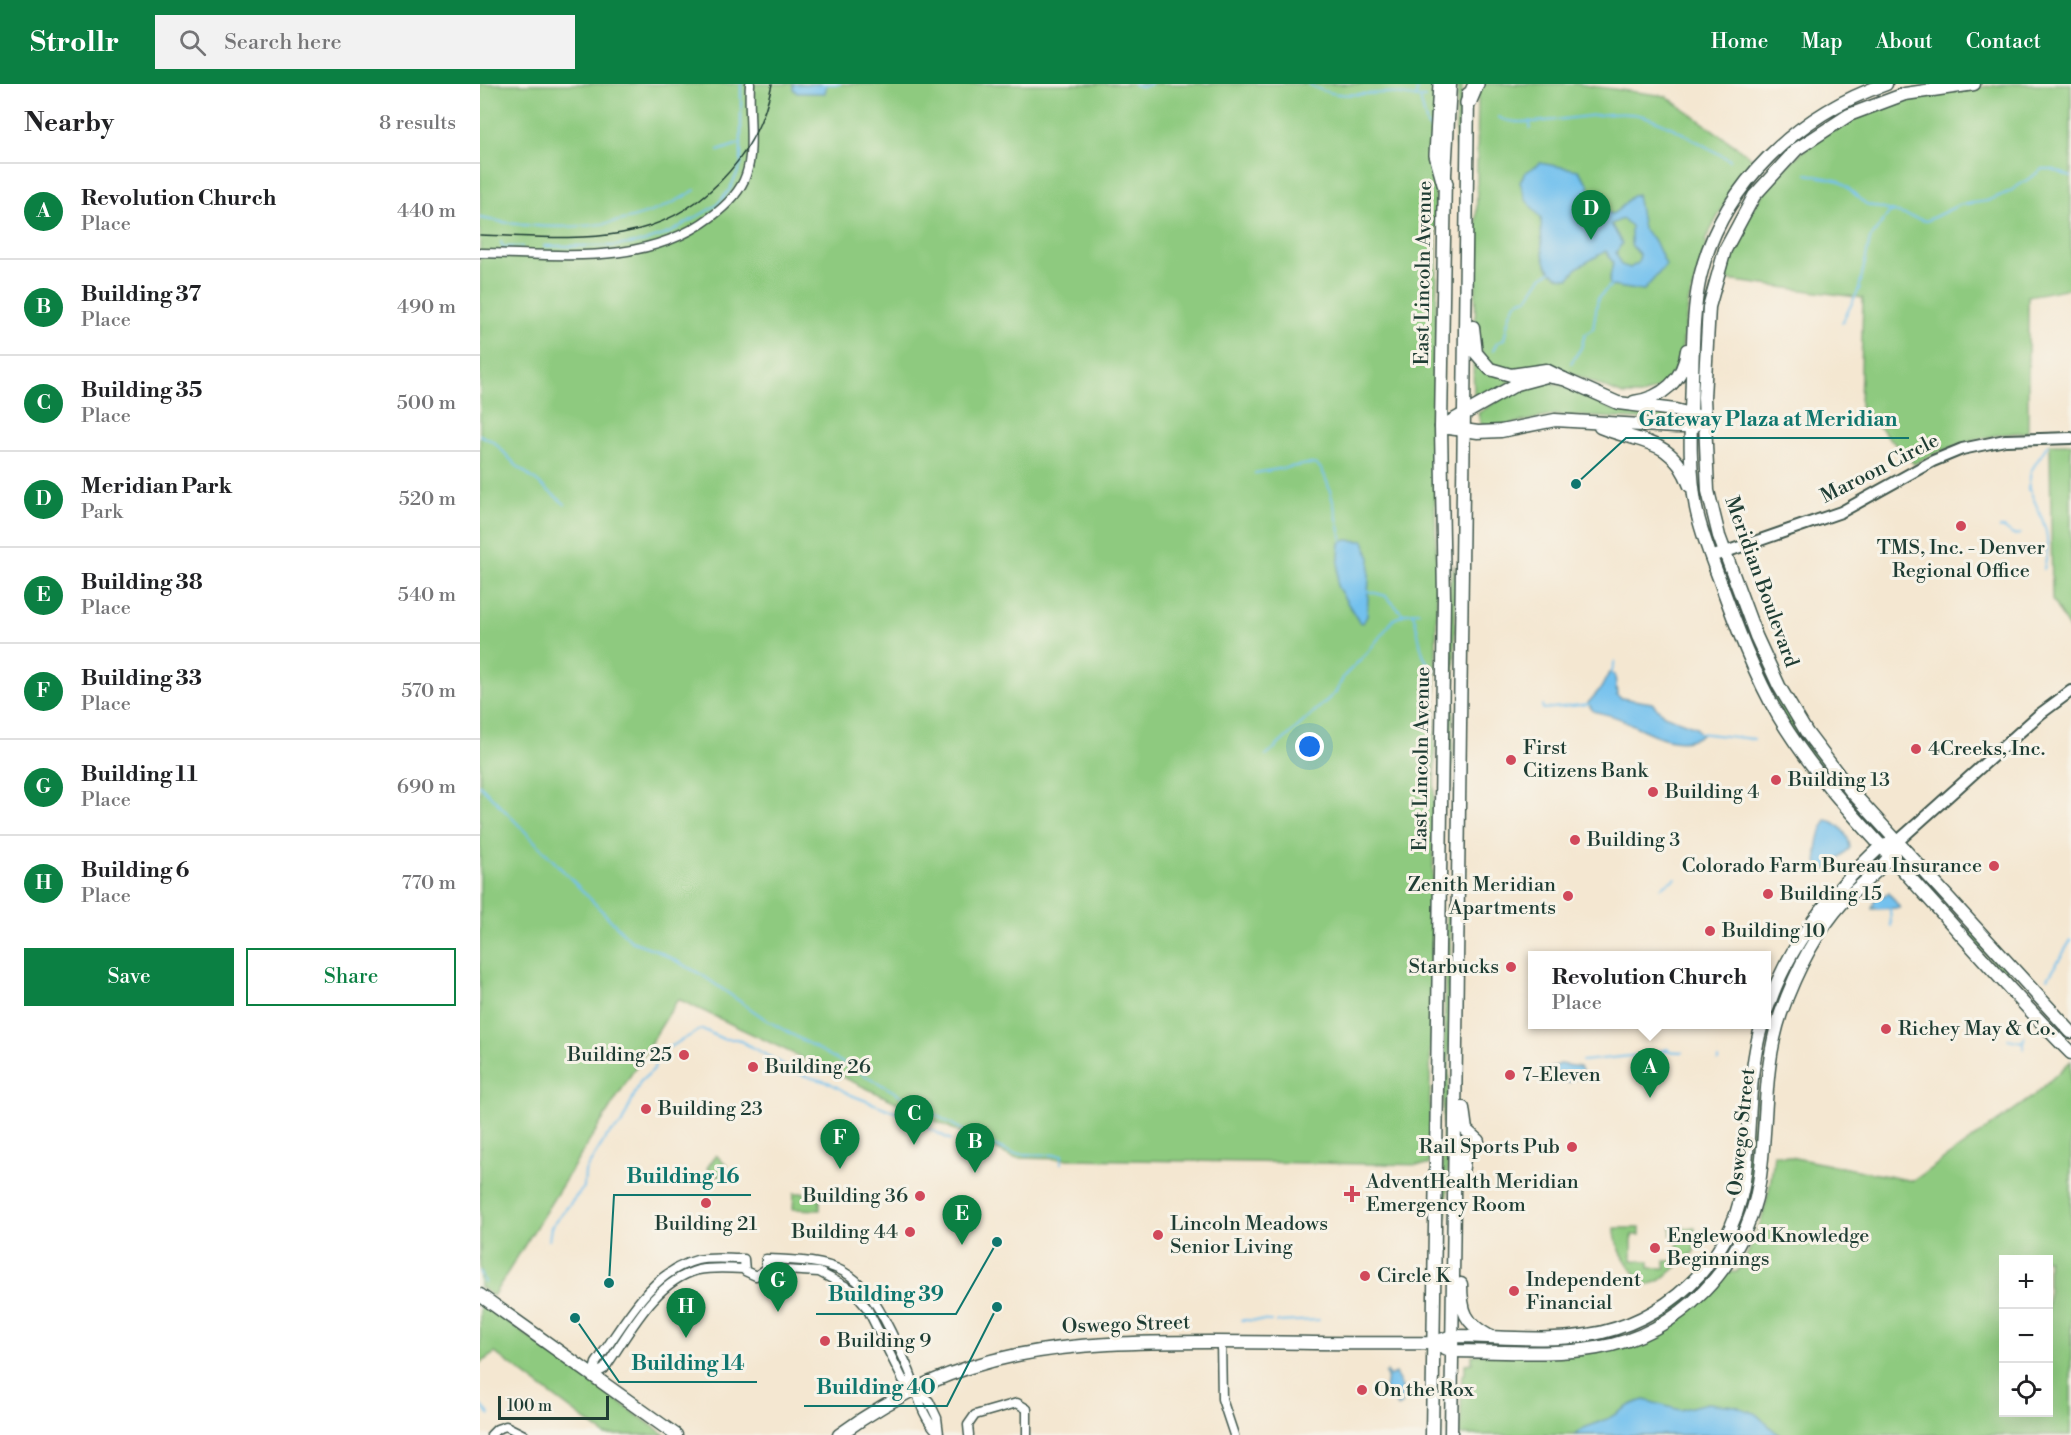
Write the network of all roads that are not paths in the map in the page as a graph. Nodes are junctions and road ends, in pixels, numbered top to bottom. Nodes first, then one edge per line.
1 (750, 84) edge
2 (1441, 84) edge
3 (1450, 84) edge
4 (1468, 84) edge
5 (1476, 84) edge
6 (1886, 84) edge
7 (1974, 84) edge
8 (1867, 87) edge
9 (1468, 104) junction
10 (1873, 104) junction
11 (1445, 184) junction
12 (1466, 250) junction
13 (480, 253) edge
14 (1699, 281) junction
15 (1564, 379) junction
16 (1618, 403) junction
17 (1691, 413) junction
18 (1464, 415) junction
19 (1704, 420) junction
20 (1590, 424) junction
21 (1441, 427) junction
22 (1691, 427) junction
23 (1464, 430) junction
24 (2071, 438) edge
25 (1695, 505) junction
26 (1725, 552) junction
27 (1711, 557) junction
28 (2071, 691) edge
29 (1897, 842) junction
30 (1886, 851) junction
31 (1771, 998) edge
32 (1761, 1029) edge
33 (2071, 1032) edge
34 (1456, 1037) junction
35 (2071, 1053) edge
36 (1454, 1208) junction
37 (1453, 1238) junction
38 (744, 1269) junction
39 (766, 1269) junction
40 (480, 1295) edge
41 (1452, 1336) junction
42 (1489, 1336) junction
43 (1221, 1342) junction
44 (1433, 1343) junction
45 (1452, 1351) junction
46 (593, 1375) junction
47 (916, 1389) junction
48 (939, 1433) edge
49 (490, 1435) edge
50 (524, 1435) edge
51 (676, 1435) edge
52 (839, 1435) edge
53 (969, 1435) edge
54 (1027, 1435) edge
55 (1234, 1435) edge
56 (1432, 1435) edge
57 (1451, 1435) edge

1 - 13 street
2 - 11 highway
3 - 11 main road, East Lincoln Avenue
4 - 9 main road, East Lincoln Avenue
5 - 9 highway
6 - 8 main road, Meridian Boulevard
7 - 10 main road, Meridian Boulevard
8 - 10 street
8 - 14 main road, Meridian Boulevard
9 - 12 main road, East Lincoln Avenue
10 - 19 main road, Meridian Boulevard
11 - 21 main road, East Lincoln Avenue
12 - 15 main road
12 - 18 main road, East Lincoln Avenue
14 - 16 main road
14 - 17 main road, Meridian Boulevard
15 - 16 main road
15 - 18 main road
16 - 17 main road
17 - 19 main road
17 - 22 main road, Meridian Boulevard
18 - 21 main road
18 - 23 main road, East Lincoln Avenue
19 - 22 main road
19 - 26 main road, Meridian Boulevard
20 - 22 main road
20 - 23 main road
20 - 25 main road
21 - 23 main road
21 - 44 main road, East Lincoln Avenue
22 - 25 main road, Meridian Boulevard
23 - 34 main road, East Lincoln Avenue
24 - 26 street, Maroon Circle
25 - 27 main road, Meridian Boulevard
26 - 27 street, Maroon Circle
26 - 29 main road, Meridian Boulevard
27 - 30 main road, Meridian Boulevard
28 - 29 street
29 - 30 main road
29 - 33 main road, Meridian Boulevard
30 - 31 main road
30 - 35 main road, Meridian Boulevard
30 - 45 main road, Oswego Street
32 - 42 main road, Oswego Street
34 - 36 main road, East Lincoln Avenue
34 - 36 main road
36 - 37 main road, East Lincoln Avenue
37 - 41 main road, East Lincoln Avenue
37 - 42 main road
38 - 39 street
38 - 46 street
38 - 46 street
39 - 47 street
39 - 47 street
40 - 46 main road
41 - 42 main road, Oswego Street
41 - 44 main road, Oswego Street
41 - 45 main road, East Lincoln Avenue
43 - 44 main road, Oswego Street
43 - 47 main road, Oswego Street
43 - 55 street
44 - 45 main road, Oswego Street
44 - 56 main road, East Lincoln Avenue
45 - 57 main road, East Lincoln Avenue
46 - 51 main road
47 - 48 street
47 - 52 main road, Oswego Street
49 - 50 street
53 - 54 street

